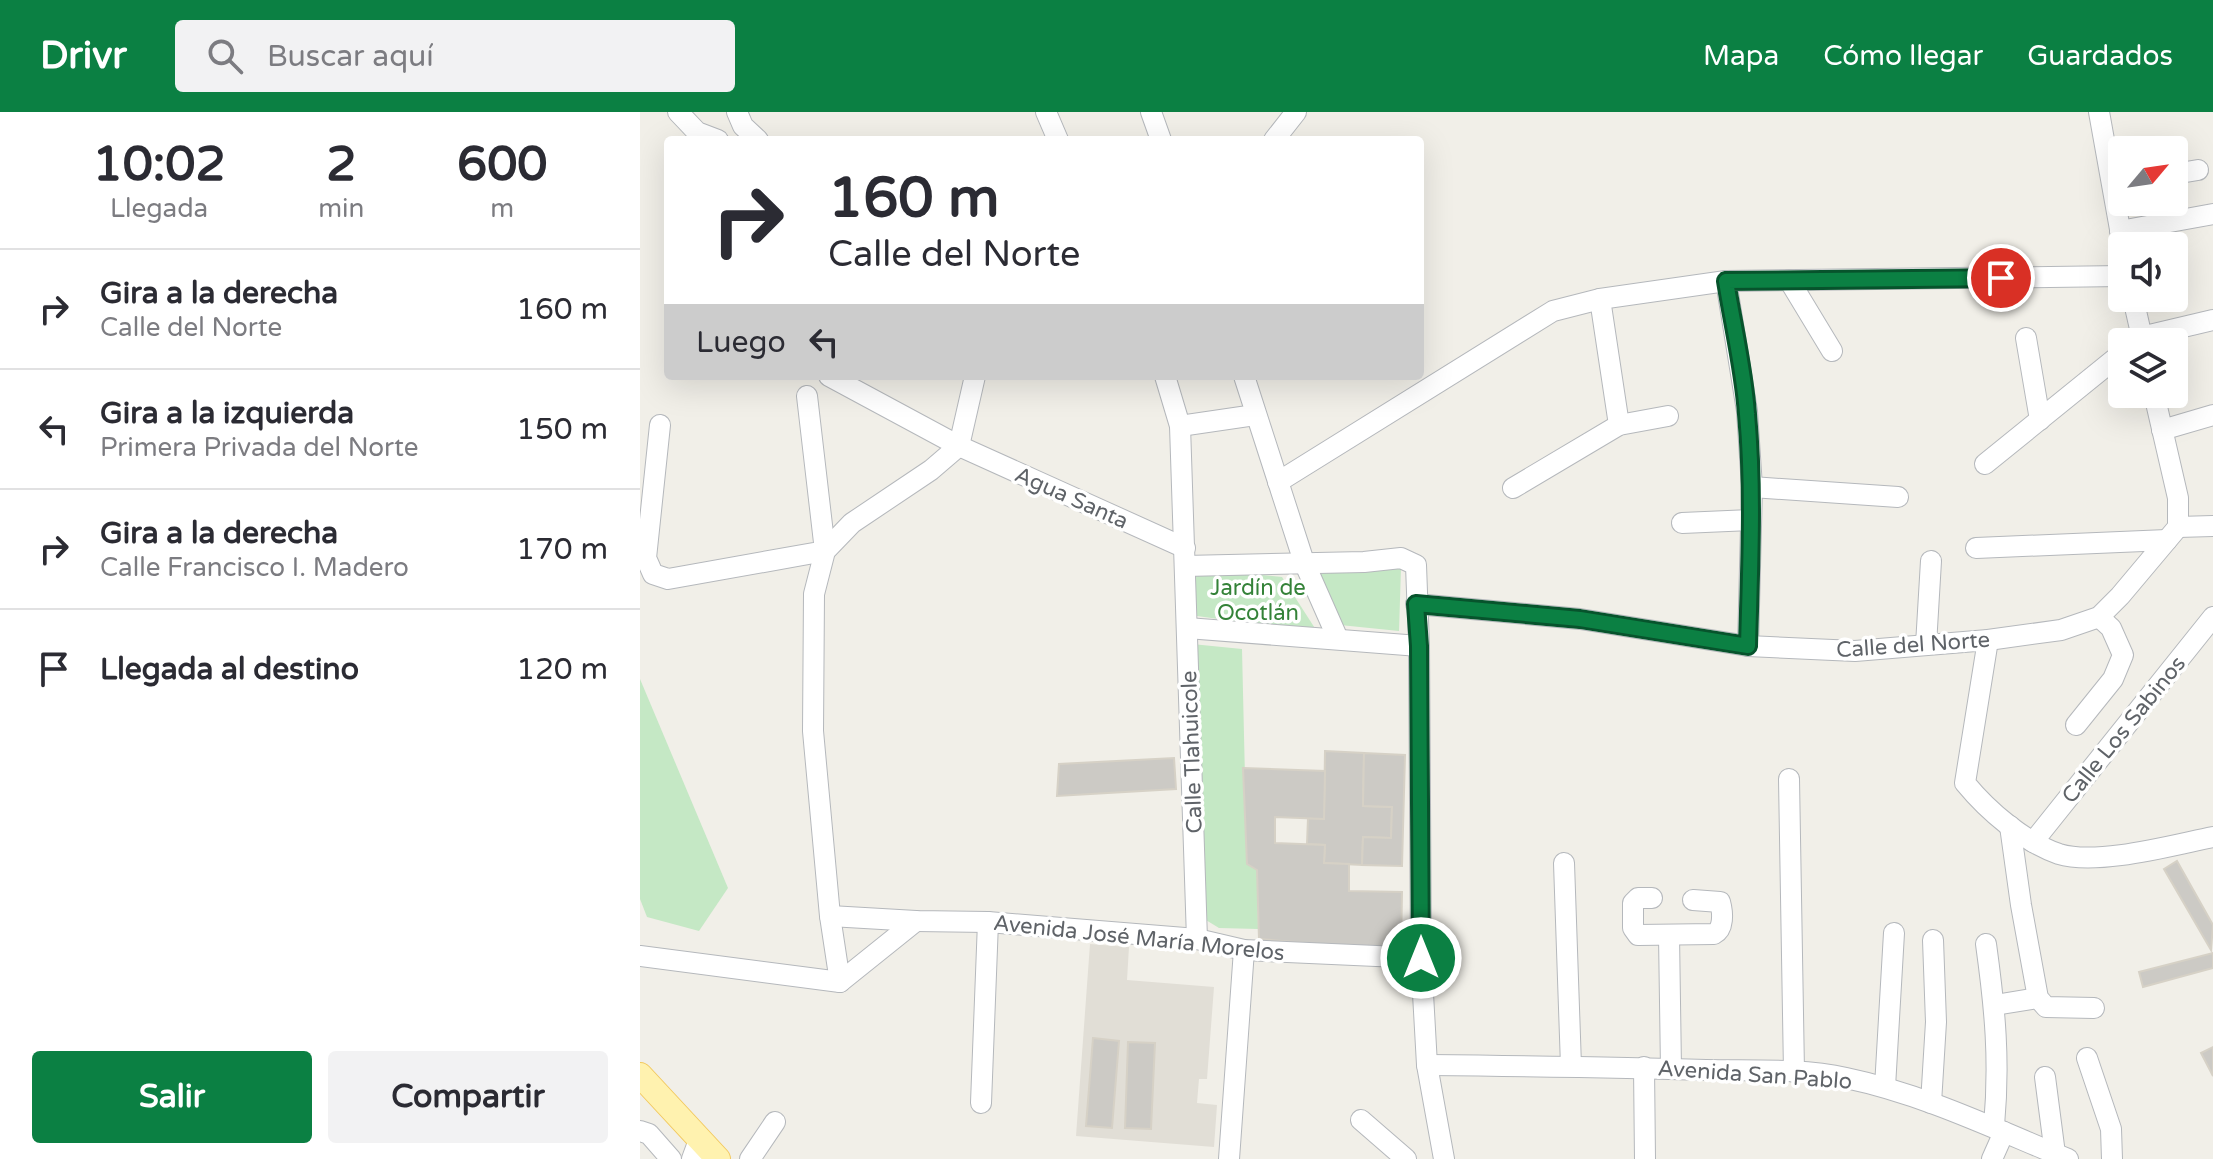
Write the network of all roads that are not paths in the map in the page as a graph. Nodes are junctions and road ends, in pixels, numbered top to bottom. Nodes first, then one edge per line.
1 (678, 112) edge
2 (737, 112) edge
3 (1046, 112) edge
4 (1151, 112) edge
5 (1296, 112) edge
6 (2099, 112) edge
7 (708, 136) edge
8 (754, 136) edge
9 (1056, 136) edge
10 (1160, 136) edge
11 (1277, 136) edge
12 (2108, 149) edge
13 (2198, 170) dead end
14 (2188, 172) edge
15 (2213, 214) edge
16 (2147, 232) edge
17 (2108, 276) edge
18 (1789, 280) junction
19 (1726, 281) junction
20 (1600, 299) junction
21 (2213, 320) edge
22 (2184, 328) edge
23 (2026, 338) dead end
24 (1832, 351) dead end
25 (2108, 364) edge
26 (836, 380) edge
27 (974, 380) edge
28 (1166, 380) edge
29 (1245, 380) edge
30 (807, 396) dead end
31 (2157, 408) edge
32 (1255, 415) junction
33 (2213, 415) edge
34 (1668, 416) dead end
35 (2040, 420) junction
36 (660, 425) dead end
37 (1619, 425) junction
38 (1180, 426) junction
39 (2162, 430) junction
40 (959, 446) junction
41 (1985, 464) dead end
42 (1278, 482) junction
43 (1752, 487) junction
44 (1513, 488) dead end
45 (1898, 497) dead end
46 (1751, 520) junction
47 (1682, 523) dead end
48 (2213, 526) edge
49 (2172, 534) junction
50 (1976, 548) dead end
51 (825, 551) junction
52 (1185, 557) junction
53 (1931, 561) dead end
54 (1304, 562) junction
55 (1416, 604) junction
56 (2099, 617) junction
57 (2213, 617) edge
58 (1187, 628) junction
59 (1338, 639) junction
60 (1988, 640) junction
61 (1926, 645) junction
62 (1419, 646) junction
63 (1748, 646) junction
64 (2076, 725) dead end
65 (1789, 779) dead end
66 (2010, 826) junction
67 (2213, 837) edge
68 (2033, 842) junction
69 (1564, 863) dead end
70 (1652, 898) dead end
71 (1693, 900) dead end
72 (830, 916) junction
73 (916, 921) junction
74 (988, 922) junction
75 (1894, 933) dead end
76 (1669, 935) junction
77 (1197, 939) junction
78 (1933, 940) dead end
79 (1986, 944) dead end
80 (1244, 950) junction
81 (640, 956) edge
82 (1421, 958) junction
83 (840, 982) junction
84 (2038, 998) junction
85 (1995, 1005) junction
86 (2094, 1008) dead end
87 (2087, 1058) dead end
88 (1427, 1065) junction
89 (1571, 1066) junction
90 (1644, 1067) junction
91 (1671, 1069) junction
92 (1794, 1072) junction
93 (640, 1075) edge
94 (2045, 1077) dead end
95 (1885, 1087) junction
96 (981, 1103) dead end
97 (1931, 1103) junction
98 (1361, 1120) dead end
99 (775, 1122) dead end
100 (1999, 1129) junction
101 (640, 1131) edge
102 (696, 1149) edge
103 (2062, 1156) edge
104 (671, 1159) edge
105 (718, 1159) edge
106 (750, 1159) edge
107 (1229, 1159) edge
108 (1406, 1159) edge
109 (1444, 1159) edge
110 (1645, 1159) edge
111 (1992, 1159) edge
112 (2112, 1159) edge

1 - 7 street
2 - 8 street
3 - 9 street
4 - 10 street
5 - 11 street
6 - 12 street
13 - 14 street
15 - 16 street
17 - 18 street
18 - 19 street
18 - 24 street
19 - 20 street
19 - 43 street
20 - 37 street
20 - 42 street
21 - 22 street
23 - 35 street
25 - 35 street
26 - 40 street, Agua Santa
27 - 40 street
28 - 38 street, Calle Tlahuicole
29 - 32 street
30 - 51 street
31 - 39 street
32 - 38 street
32 - 42 street
33 - 39 street
34 - 37 street
35 - 41 street
36 - 51 street
37 - 44 street
38 - 52 street, Calle Tlahuicole
39 - 49 street
40 - 51 street
40 - 52 street, Agua Santa
42 - 54 street
43 - 45 street
43 - 46 street
46 - 47 street
46 - 63 street
48 - 49 street
49 - 50 street
49 - 56 street, Calle del Norte
51 - 72 street
52 - 54 street
52 - 58 street, Calle Tlahuicole
53 - 61 street
54 - 55 street
54 - 59 street
55 - 62 street
55 - 63 street, Calle del Norte
56 - 60 street, Calle del Norte
56 - 64 street
57 - 68 street, Calle Los Sabinos
58 - 59 street
58 - 77 street, Calle Tlahuicole
59 - 62 street
60 - 61 street, Calle del Norte
60 - 66 street
61 - 63 street, Calle del Norte
62 - 82 street
65 - 92 street
66 - 68 street
66 - 84 street
67 - 68 street
69 - 89 street
70 - 76 street
71 - 76 street
72 - 73 street, Avenida José María Morelos
72 - 83 street
73 - 74 street, Avenida José María Morelos
73 - 83 street
74 - 77 street, Avenida José María Morelos
74 - 96 street
75 - 95 street
76 - 91 street
77 - 80 street, Avenida José María Morelos
78 - 97 street
79 - 85 street
80 - 82 street, Avenida José María Morelos
80 - 107 street
81 - 83 street
82 - 88 street
84 - 85 street
84 - 86 street
85 - 100 street
87 - 112 street
88 - 89 street, Avenida San Pablo
88 - 109 street
89 - 90 street, Avenida San Pablo
90 - 91 street, Avenida San Pablo
90 - 110 street
91 - 92 street, Avenida San Pablo
92 - 95 street, Avenida San Pablo
93 - 102 main road
94 - 103 street
95 - 97 street, Avenida San Pablo
97 - 100 street, Avenida San Pablo
98 - 108 street
99 - 106 street
100 - 103 street, Avenida San Pablo
100 - 111 street
101 - 104 street
102 - 105 main road

